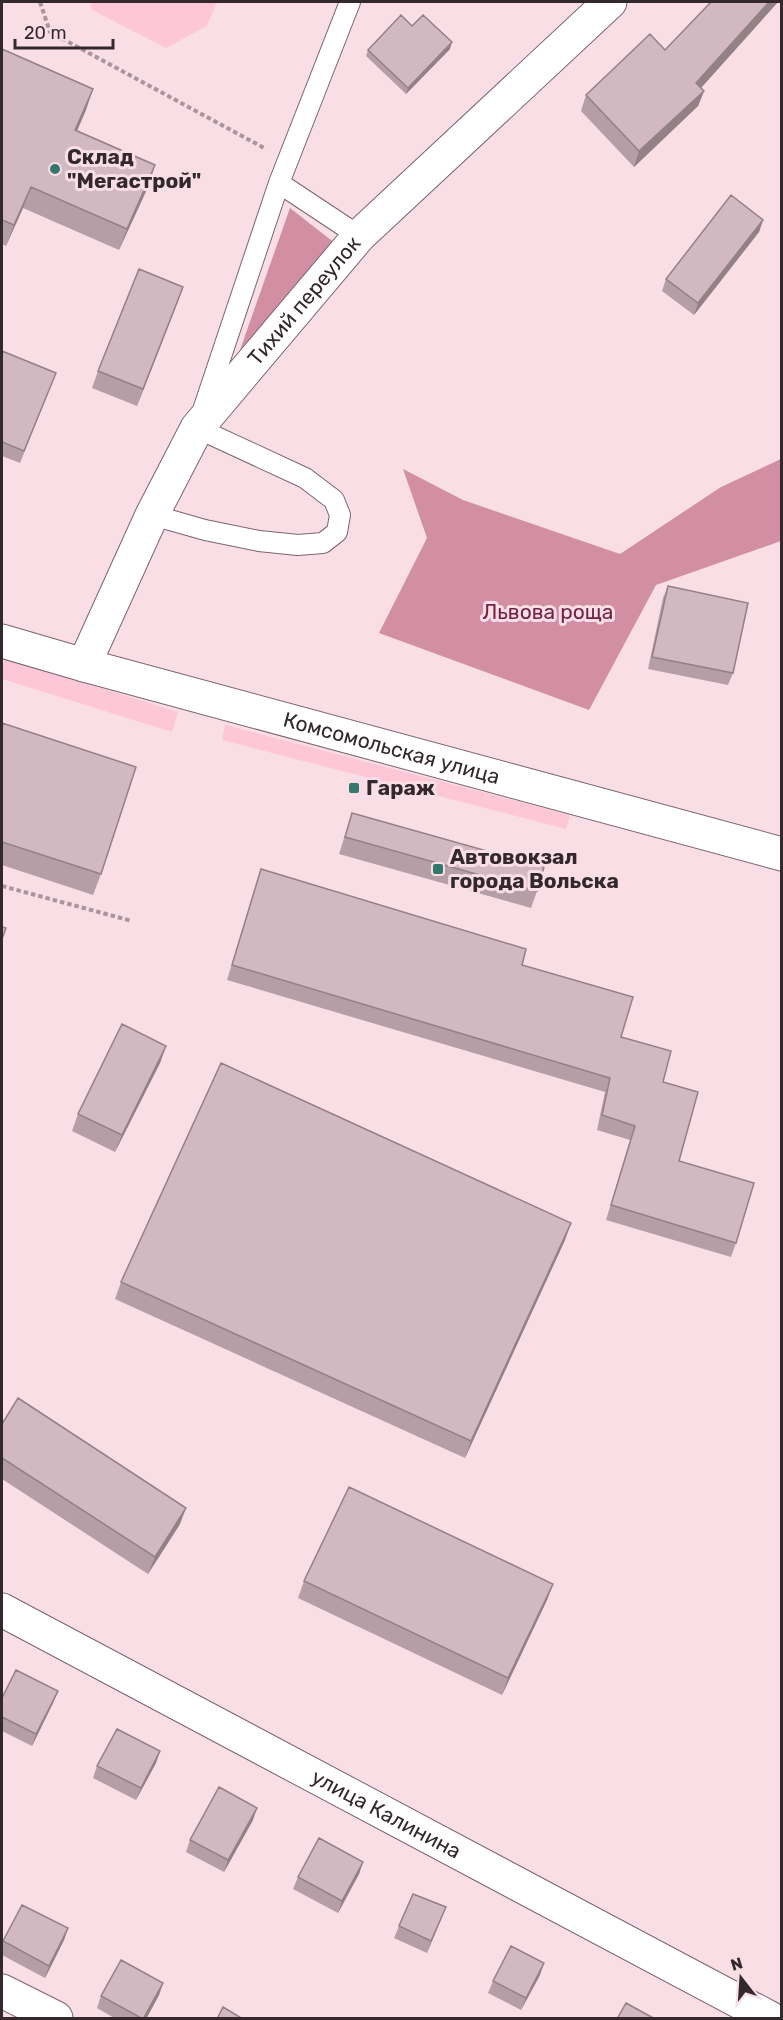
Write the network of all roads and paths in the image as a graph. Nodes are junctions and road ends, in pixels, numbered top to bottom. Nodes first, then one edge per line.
1 (40, 2) edge
2 (350, 2) edge
3 (610, 2) edge
4 (288, 160) junction
5 (279, 183) junction
6 (360, 236) junction
7 (197, 428) junction
8 (152, 514) junction
9 (2, 641) edge
10 (84, 666) junction
11 (782, 854) edge
12 (2, 886) edge
13 (132, 921) dead end
14 (2, 1610) edge
15 (2, 1991) edge
16 (56, 2019) edge
17 (770, 2019) edge

1 - 4 path
2 - 4 lane
3 - 6 street, Тихий переулок
4 - 5 lane
5 - 6 lane
5 - 7 lane
6 - 7 street, Тихий переулок
7 - 8 street, Тихий переулок
7 - 8 lane
8 - 10 street, Тихий переулок
9 - 10 street, Комсомольская улица
10 - 11 street, Комсомольская улица
12 - 13 path
14 - 17 street, улица Калинина
15 - 16 street

